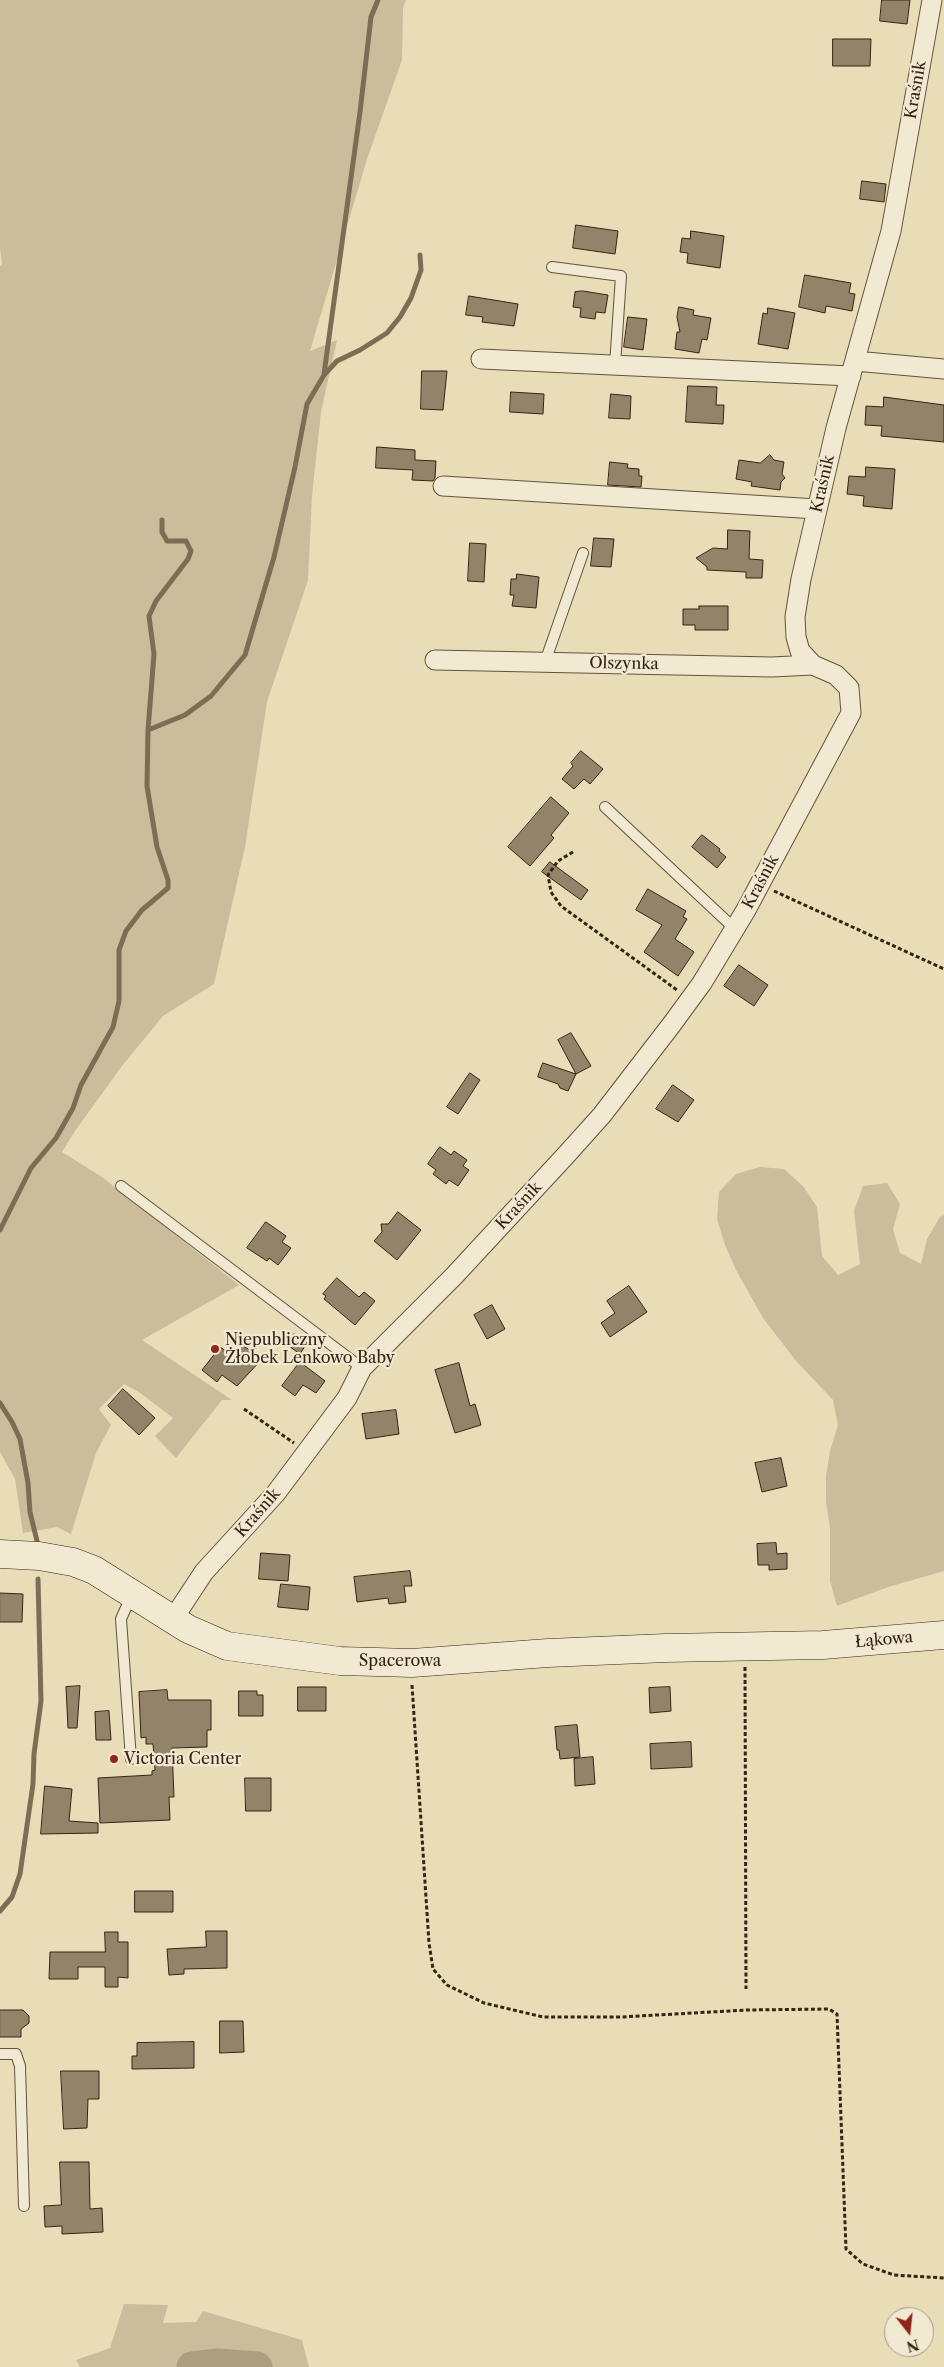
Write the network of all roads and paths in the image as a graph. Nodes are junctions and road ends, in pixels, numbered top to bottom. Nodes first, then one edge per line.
1 (932, 0) edge
2 (552, 267) dead end
3 (481, 359) dead end
4 (614, 365) junction
5 (853, 368) junction
6 (944, 369) edge
7 (443, 486) dead end
8 (817, 509) junction
9 (583, 554) dead end
10 (435, 660) dead end
11 (545, 662) junction
12 (813, 664) junction
13 (605, 807) dead end
14 (573, 852) dead end
15 (760, 885) junction
16 (735, 929) junction
17 (944, 969) edge
18 (690, 999) junction
19 (121, 1186) dead end
20 (362, 1368) junction
21 (244, 1409) dead end
22 (306, 1452) junction
23 (0, 1554) edge
24 (132, 1593) junction
25 (173, 1619) junction
26 (944, 1635) edge
27 (824, 1645) joint
28 (745, 1646) junction
29 (412, 1663) junction
30 (131, 1759) dead end
31 (746, 1989) dead end
32 (0, 2054) edge
33 (24, 2206) dead end
34 (944, 2278) edge

1 - 5 street, Kraśnik
2 - 4 lane
3 - 4 street
4 - 5 street
5 - 6 street
5 - 8 street, Kraśnik
7 - 8 street
8 - 12 street, Kraśnik
9 - 11 lane
10 - 11 street, Olszynka
11 - 12 street, Olszynka
12 - 15 street, Kraśnik
13 - 16 lane
14 - 18 path
15 - 16 street, Kraśnik
15 - 17 path
16 - 18 street, Kraśnik
18 - 20 street, Kraśnik
19 - 20 lane
20 - 22 street, Kraśnik
21 - 22 path
22 - 25 street, Kraśnik
23 - 24 street, Spacerowa
24 - 25 street, Spacerowa
24 - 30 lane
25 - 29 street, Spacerowa
26 - 27 street, Łąkowa
27 - 28 street, Spacerowa
28 - 29 street, Spacerowa
28 - 31 path
29 - 34 path
32 - 33 lane

